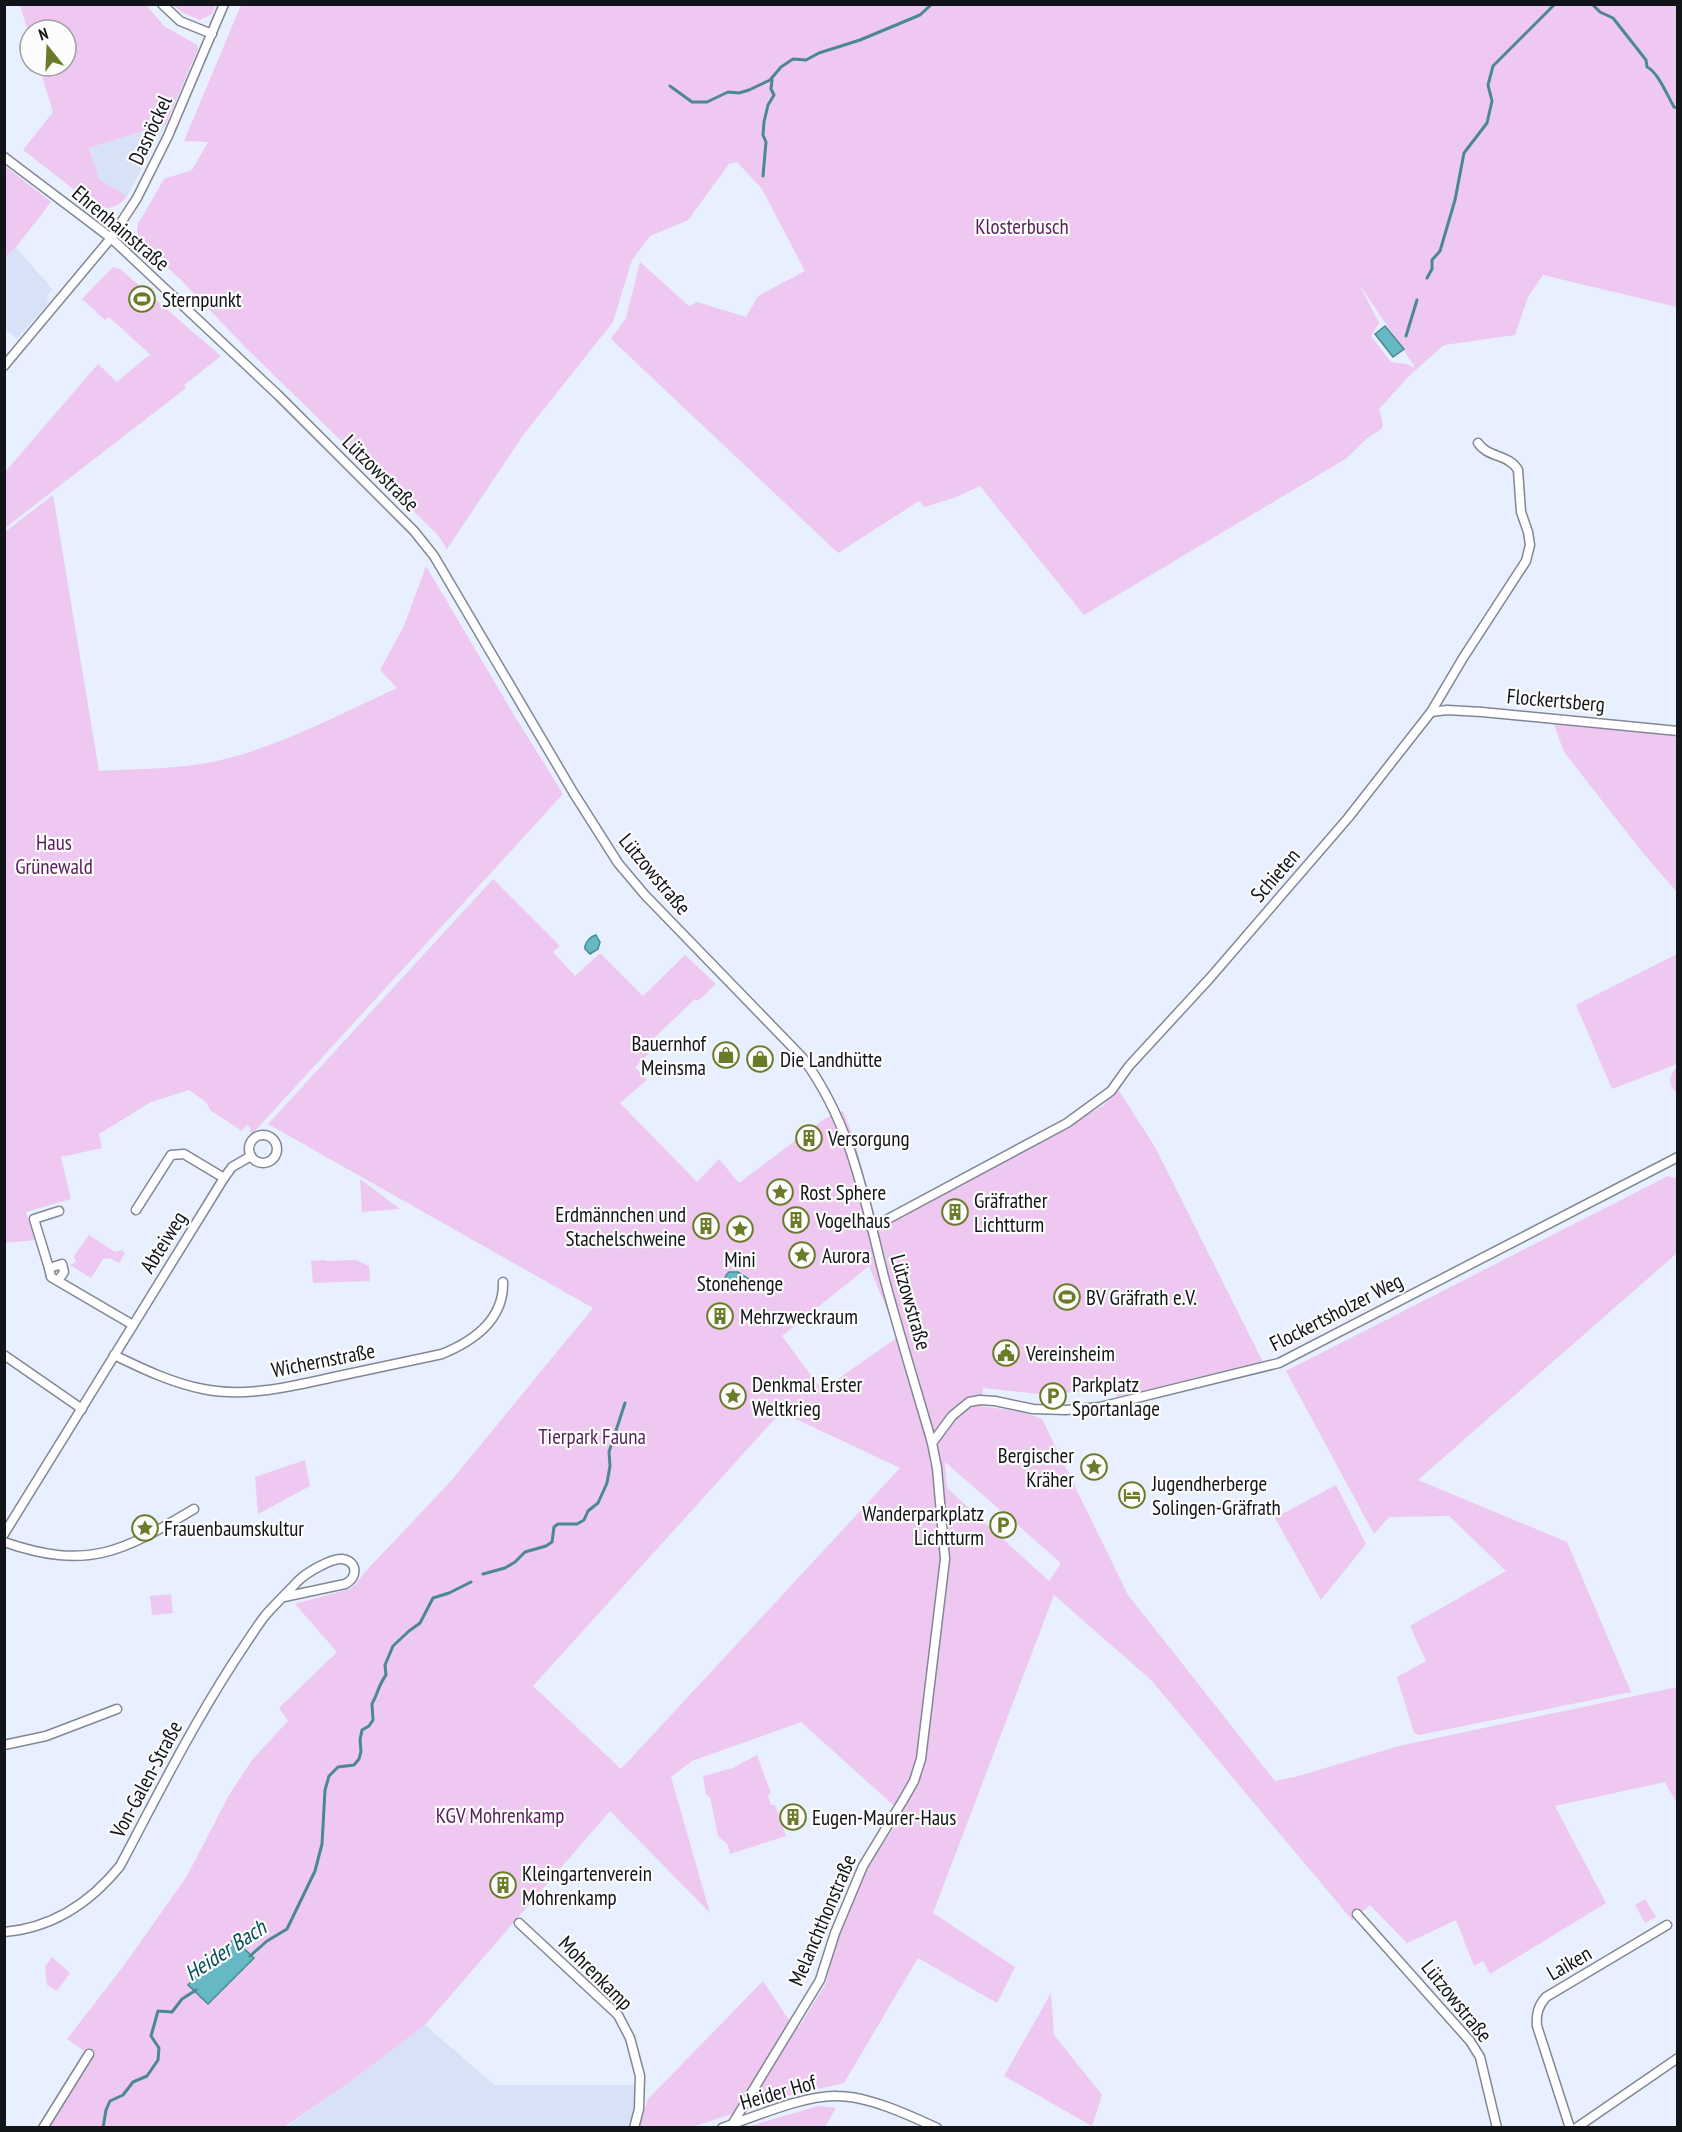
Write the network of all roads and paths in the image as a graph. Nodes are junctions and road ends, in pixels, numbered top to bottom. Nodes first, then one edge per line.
1 (162, 4) edge
2 (224, 4) edge
3 (212, 34) junction
4 (4, 157) edge
5 (111, 238) junction
6 (237, 356) joint
7 (4, 366) edge
8 (1478, 443) dead end
9 (1431, 712) junction
10 (1677, 731) edge
11 (251, 1156) dead end
12 (1677, 1157) edge
13 (224, 1178) junction
14 (136, 1210) dead end
15 (59, 1211) dead end
16 (872, 1228) junction
17 (49, 1268) junction
18 (58, 1281) junction
19 (503, 1282) dead end
20 (133, 1325) junction
21 (4, 1355) edge
22 (114, 1355) junction
23 (82, 1408) junction
24 (932, 1443) junction
25 (937, 1468) joint
26 (194, 1509) dead end
27 (4, 1534) edge
28 (4, 1542) edge
29 (284, 1596) junction
30 (117, 1709) dead end
31 (4, 1745) edge
32 (1357, 1914) dead end
33 (519, 1923) dead end
34 (1667, 1925) dead end
35 (4, 1932) edge
36 (89, 2054) dead end
37 (1677, 2058) edge
38 (731, 2126) edge
39 (43, 2127) edge
40 (634, 2127) edge
41 (722, 2127) edge
42 (938, 2127) edge
43 (1497, 2127) edge
44 (1570, 2127) edge
45 (1576, 2127) edge

1 - 3 street
2 - 3 street, Dasnöckel
3 - 5 street, Dasnöckel
4 - 5 street, Ehrenhainstraße
5 - 6 street, Ehrenhainstraße
5 - 7 street, Dasnöckel
6 - 16 street, Lützowstraße
8 - 9 street, Schieten
9 - 10 street, Flockertsberg
9 - 16 street, Schieten
11 - 13 street, Abteiweg
12 - 24 street, Flockertsholzer Weg
13 - 14 street, Abteiweg
13 - 20 street, Abteiweg
15 - 17 street
16 - 24 street, Lützowstraße
17 - 18 street
17 - 18 street
18 - 20 street
19 - 22 street, Wichernstraße
20 - 22 street, Abteiweg
21 - 23 street
22 - 23 street, Abteiweg
23 - 27 street, Abteiweg
24 - 25 street, Lützowstraße
25 - 38 street, Melanchthonstraße
26 - 28 street
29 - 29 street, Von-Galen-Straße
29 - 35 street, Von-Galen-Straße
30 - 31 street
32 - 43 street, Lützowstraße
33 - 40 street, Mohrenkamp
34 - 44 street, Laiken
36 - 39 street
37 - 45 street
38 - 41 street, Heider Hof
38 - 42 street, Heider Hof

